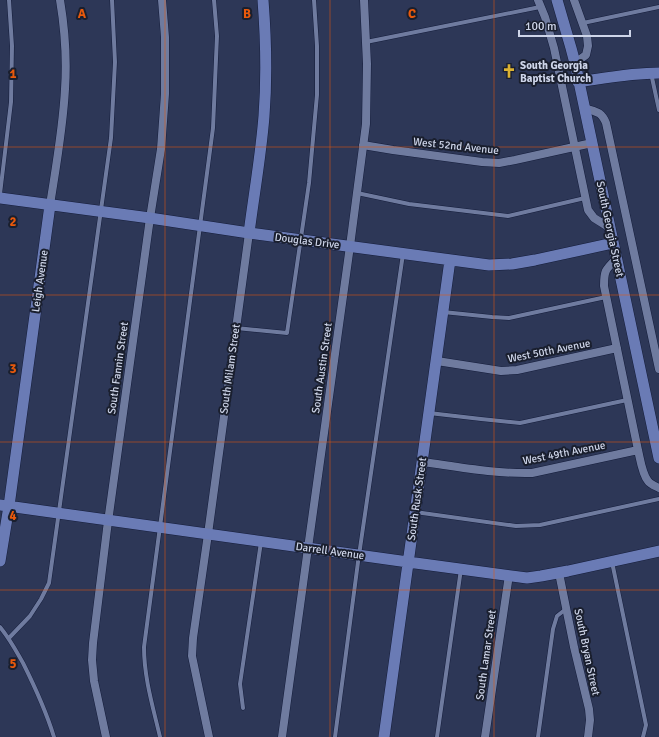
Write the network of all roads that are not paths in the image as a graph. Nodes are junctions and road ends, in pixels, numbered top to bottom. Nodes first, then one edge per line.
1 (9, 0) edge
2 (60, 0) edge
3 (112, 0) edge
4 (162, 0) edge
5 (214, 0) edge
6 (263, 0) edge
7 (314, 0) edge
8 (364, 0) edge
9 (556, 0) edge
10 (574, 0) edge
11 (539, 3) edge
12 (659, 7) edge
13 (583, 23) junction
14 (366, 42) junction
15 (575, 63) junction
16 (655, 73) edge
17 (578, 82) junction
18 (584, 108) junction
19 (659, 110) edge
20 (592, 143) junction
21 (364, 145) junction
22 (575, 147) junction
23 (357, 193) junction
24 (0, 194) edge
25 (0, 198) edge
26 (586, 198) junction
27 (50, 205) junction
28 (101, 212) junction
29 (150, 218) junction
30 (199, 226) junction
31 (610, 228) junction
32 (249, 233) junction
33 (301, 240) junction
34 (613, 243) junction
35 (350, 246) junction
36 (403, 254) junction
37 (616, 259) junction
38 (450, 260) junction
39 (606, 296) junction
40 (443, 312) junction
41 (236, 328) junction
42 (617, 348) junction
43 (437, 361) junction
44 (659, 369) edge
45 (628, 400) junction
46 (429, 413) junction
47 (638, 450) junction
48 (659, 458) edge
49 (423, 462) junction
50 (659, 488) edge
51 (659, 499) edge
52 (4, 506) edge
53 (415, 512) junction
54 (58, 513) junction
55 (108, 520) junction
56 (159, 527) junction
57 (208, 534) junction
58 (261, 542) junction
59 (308, 548) junction
60 (659, 551) edge
61 (359, 555) junction
62 (0, 561) edge
63 (612, 561) junction
64 (408, 562) junction
65 (461, 569) junction
66 (559, 573) junction
67 (508, 575) junction
68 (567, 609) junction
69 (0, 627) edge
70 (9, 638) junction
71 (243, 708) dead end
72 (54, 737) edge
73 (106, 737) edge
74 (160, 737) edge
75 (209, 737) edge
76 (282, 737) edge
77 (335, 737) edge
78 (384, 737) edge
79 (437, 737) edge
80 (485, 737) edge
81 (538, 737) edge
82 (588, 737) edge
83 (644, 737) edge

1 - 24 lane
2 - 27 street, Leigh Avenue
3 - 28 lane
4 - 29 street, South Fannin Street
5 - 30 lane
6 - 32 street, South Milam Street
7 - 33 lane
8 - 14 street, South Austin Street
9 - 15 street, South Georgia Street
10 - 13 street
11 - 14 lane
11 - 22 street
12 - 13 lane
13 - 15 street
14 - 21 street, South Austin Street
15 - 17 street, South Georgia Street
16 - 17 street
16 - 19 lane
17 - 18 street, South Georgia Street
18 - 20 street, South Georgia Street
18 - 44 street
20 - 22 street, West 52nd Avenue
20 - 31 street, South Georgia Street
21 - 22 street, West 52nd Avenue
21 - 23 street, South Austin Street
22 - 26 street
23 - 26 lane
23 - 35 street, South Austin Street
25 - 27 street, Douglas Drive
26 - 31 street
27 - 28 street, Douglas Drive
27 - 52 street, Leigh Avenue
28 - 29 street, Douglas Drive
28 - 54 lane
29 - 30 street, Douglas Drive
29 - 55 street, South Fannin Street
30 - 32 street, Douglas Drive
30 - 56 lane
31 - 34 street, South Georgia Street
32 - 33 street, Douglas Drive
32 - 41 street, South Milam Street
33 - 35 street, Douglas Drive
33 - 41 lane
34 - 37 street, South Georgia Street
34 - 38 street, Douglas Drive
35 - 36 street, Douglas Drive
35 - 59 street, South Austin Street
36 - 38 street, Douglas Drive
36 - 61 lane
37 - 39 street
37 - 48 street, South Georgia Street
38 - 40 street, South Rusk Street
39 - 40 lane
39 - 42 street
40 - 43 street, South Rusk Street
41 - 57 street, South Milam Street
42 - 43 street, West 50th Avenue
42 - 45 street
43 - 46 street, South Rusk Street
45 - 46 lane
45 - 47 street
46 - 49 street, South Rusk Street
47 - 49 street, West 49th Avenue
47 - 50 street
49 - 53 street, South Rusk Street
51 - 53 lane
52 - 54 street, Darrell Avenue
52 - 62 street, Leigh Avenue
53 - 64 street, South Rusk Street
54 - 55 street, Darrell Avenue
54 - 70 lane
55 - 56 street, Darrell Avenue
55 - 73 street, South Fannin Street
56 - 57 street, Darrell Avenue
56 - 74 lane
57 - 58 street, Darrell Avenue
57 - 75 street, South Milam Street
58 - 59 street, Darrell Avenue
58 - 71 lane
59 - 61 street, Darrell Avenue
59 - 76 street, South Austin Street
60 - 63 street, Darrell Avenue
61 - 64 street, Darrell Avenue
61 - 77 lane
63 - 66 street, Darrell Avenue
63 - 83 lane
64 - 65 street, Darrell Avenue
64 - 78 street, South Rusk Street
65 - 67 street, Darrell Avenue
65 - 79 lane
66 - 67 street, Darrell Avenue
66 - 68 street, South Bryan Street
67 - 80 street, South Lamar Street
68 - 81 lane
68 - 82 street, South Bryan Street
69 - 70 lane
70 - 72 lane

